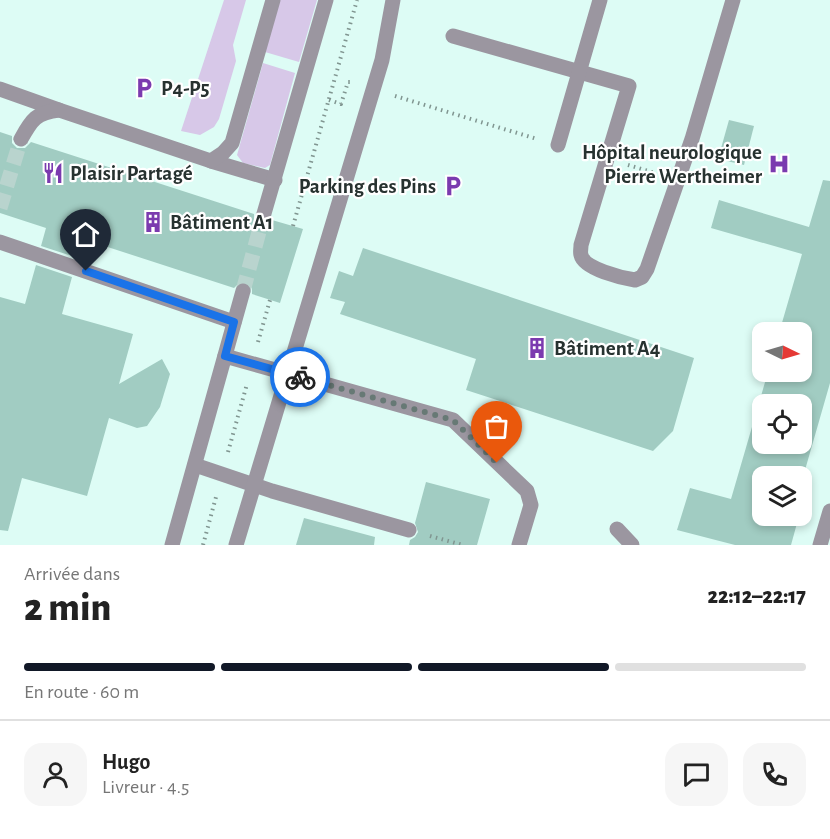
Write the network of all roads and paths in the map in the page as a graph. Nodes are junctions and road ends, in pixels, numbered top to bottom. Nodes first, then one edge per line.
1 (273, 0) edge
2 (326, 0) edge
3 (357, 0) edge
4 (393, 0) edge
5 (600, 0) edge
6 (733, 0) edge
7 (453, 36) dead end
8 (579, 71) junction
9 (0, 89) edge
10 (345, 89) dead end
11 (329, 100) junction
12 (59, 110) junction
13 (21, 139) tunnel mouth
14 (558, 145) dead end
15 (211, 161) junction
16 (275, 180) junction
17 (263, 217) tunnel mouth
18 (293, 226) dead end
19 (0, 242) edge
20 (243, 291) tunnel mouth
21 (270, 300) dead end
22 (234, 322) junction
23 (225, 356) junction
24 (252, 362) junction
25 (287, 373) junction
26 (195, 465) junction
27 (223, 474) junction
28 (254, 484) junction
29 (830, 511) edge
30 (618, 529) dead end
31 (410, 530) joint
32 (172, 545) edge
33 (202, 545) edge
34 (236, 545) edge
35 (463, 545) edge
36 (519, 545) edge
37 (632, 545) edge
38 (820, 545) edge

1 - 15 lane
2 - 16 lane
3 - 11 path
4 - 25 lane
5 - 8 lane
6 - 8 lane
7 - 8 lane
8 - 14 lane
9 - 12 lane
10 - 11 path
11 - 18 path
12 - 13 lane
12 - 15 lane
15 - 16 lane
16 - 17 lane
19 - 22 lane
20 - 22 lane
21 - 24 path
22 - 23 lane
23 - 24 lane
23 - 26 lane
24 - 25 lane
24 - 27 path
25 - 28 lane
25 - 36 lane
26 - 27 lane
26 - 32 lane
27 - 28 lane
27 - 33 path
28 - 31 lane
28 - 34 lane
29 - 38 lane
30 - 37 lane
31 - 35 path

